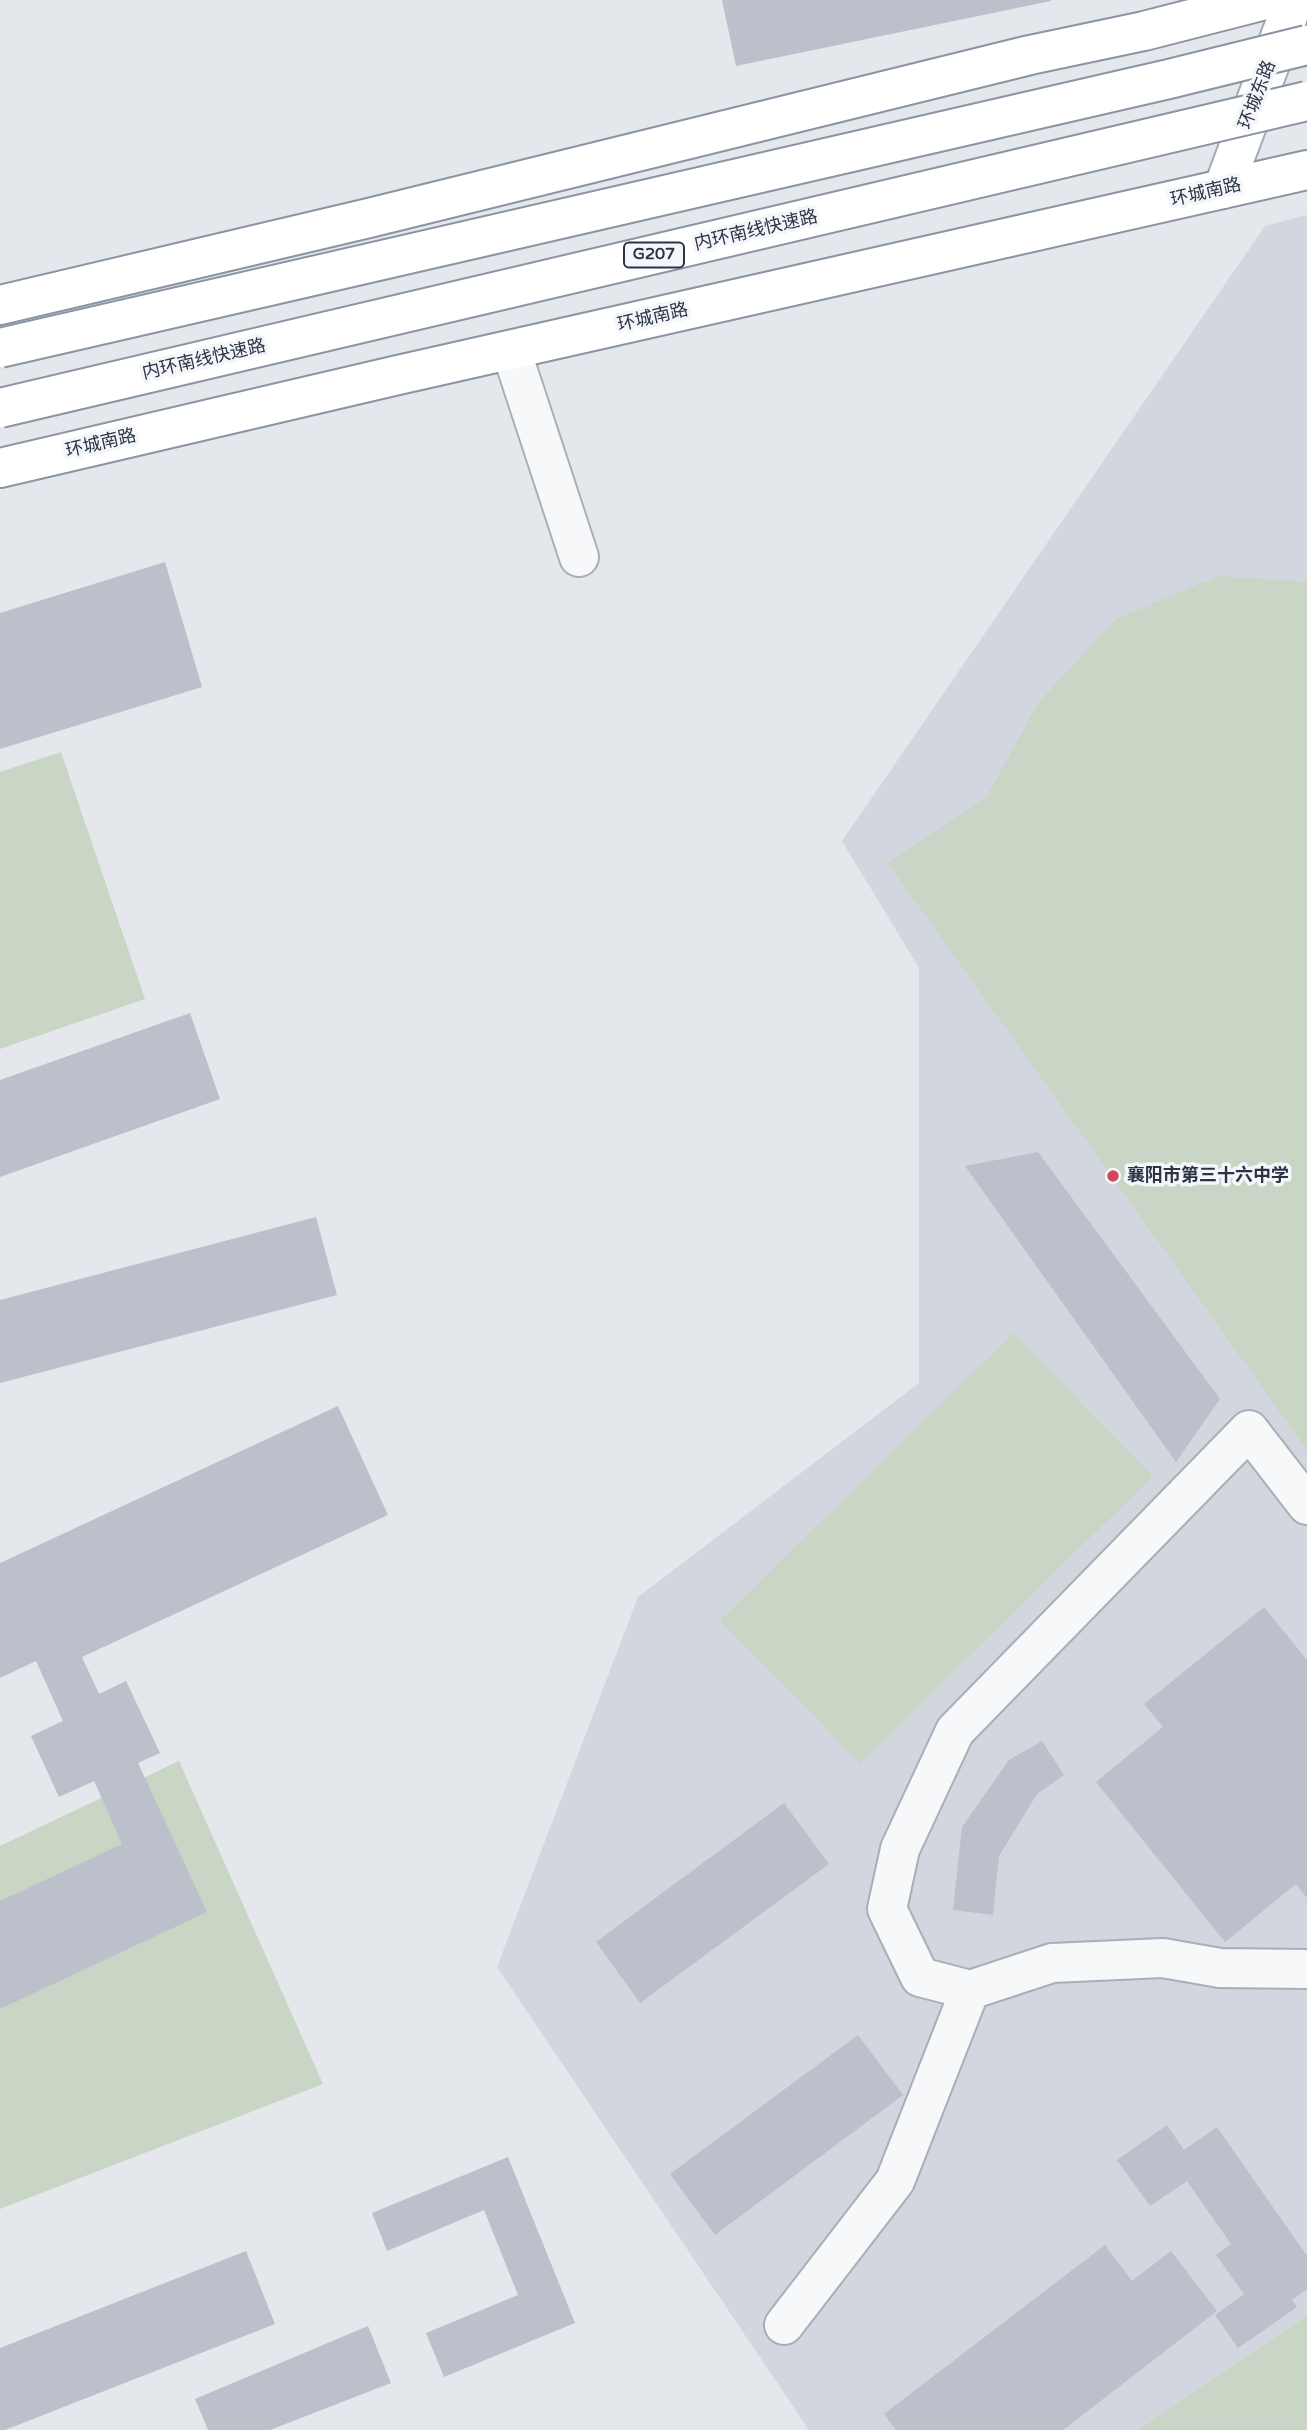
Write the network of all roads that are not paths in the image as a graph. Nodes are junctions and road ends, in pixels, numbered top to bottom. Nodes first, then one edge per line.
1 (1200, 0) edge
2 (1265, 0) edge
3 (1294, 0) edge
4 (1095, 41) junction
5 (1307, 45) edge
6 (1307, 101) edge
7 (1307, 170) edge
8 (1223, 189) junction
9 (0, 305) edge
10 (0, 348) edge
11 (512, 350) junction
12 (0, 408) edge
13 (0, 468) edge
14 (579, 557) dead end
15 (1307, 1505) edge
16 (1307, 1969) edge
17 (970, 1990) junction
18 (785, 2325) dead end

1 - 4 main road
2 - 4 main road
3 - 8 main road, 环城东路
4 - 9 main road
5 - 10 main road, bridge
6 - 12 main road, 内环南线快速路 / G207, bridge
7 - 8 main road, 环城南路
8 - 11 main road, 环城南路
11 - 13 main road, 环城南路
11 - 14 lane
15 - 17 lane
16 - 17 lane
17 - 18 lane

